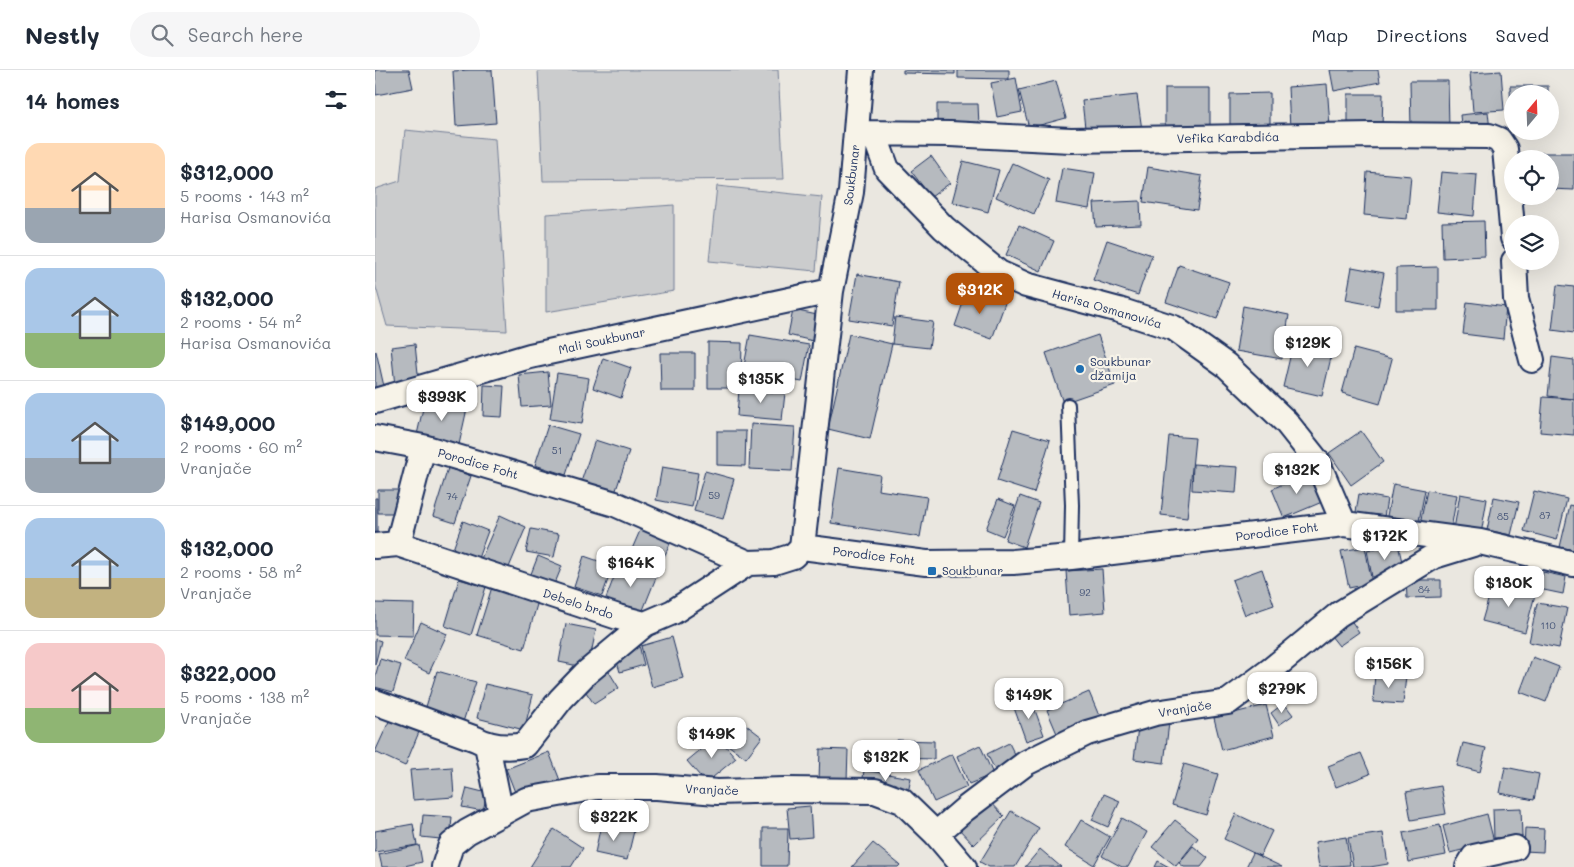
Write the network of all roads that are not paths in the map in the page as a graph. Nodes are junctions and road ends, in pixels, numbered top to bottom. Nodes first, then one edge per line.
1 (861, 70) edge
2 (865, 134) junction
3 (1511, 215) edge
4 (1514, 270) edge
5 (831, 291) junction
6 (1532, 360) dead end
7 (375, 401) edge
8 (1068, 405) dead end
9 (375, 438) edge
10 (423, 447) junction
11 (1344, 524) junction
12 (1480, 542) junction
13 (387, 545) edge
14 (802, 547) junction
15 (1071, 558) junction
16 (748, 564) junction
17 (1574, 564) edge
18 (645, 624) junction
19 (375, 702) edge
20 (487, 745) junction
21 (501, 814) junction
22 (936, 834) junction
23 (1515, 848) dead end
24 (444, 867) edge
25 (964, 867) edge
26 (1468, 867) edge

1 - 2 street, Soukbunar
2 - 3 street, Vefika Karabdića
2 - 5 street, Soukbunar
2 - 11 street, Harisa Osmanovića
4 - 6 street
5 - 7 street, Mali Soukbunar
5 - 14 street, Soukbunar
8 - 15 lane
9 - 10 street, Porodice Foht
10 - 13 street, Debelo brdo
10 - 16 street, Porodice Foht
11 - 12 street, Porodice Foht
11 - 15 street, Porodice Foht
12 - 17 street, Porodice Foht
12 - 22 street, Vranjače
13 - 18 street, Debelo brdo
14 - 15 street, Porodice Foht
14 - 16 street, Porodice Foht
16 - 18 street
18 - 20 street
19 - 20 street
20 - 21 street
21 - 22 street, Vranjače
21 - 24 street, Vranjače
22 - 25 street, Vranjače
23 - 26 street

